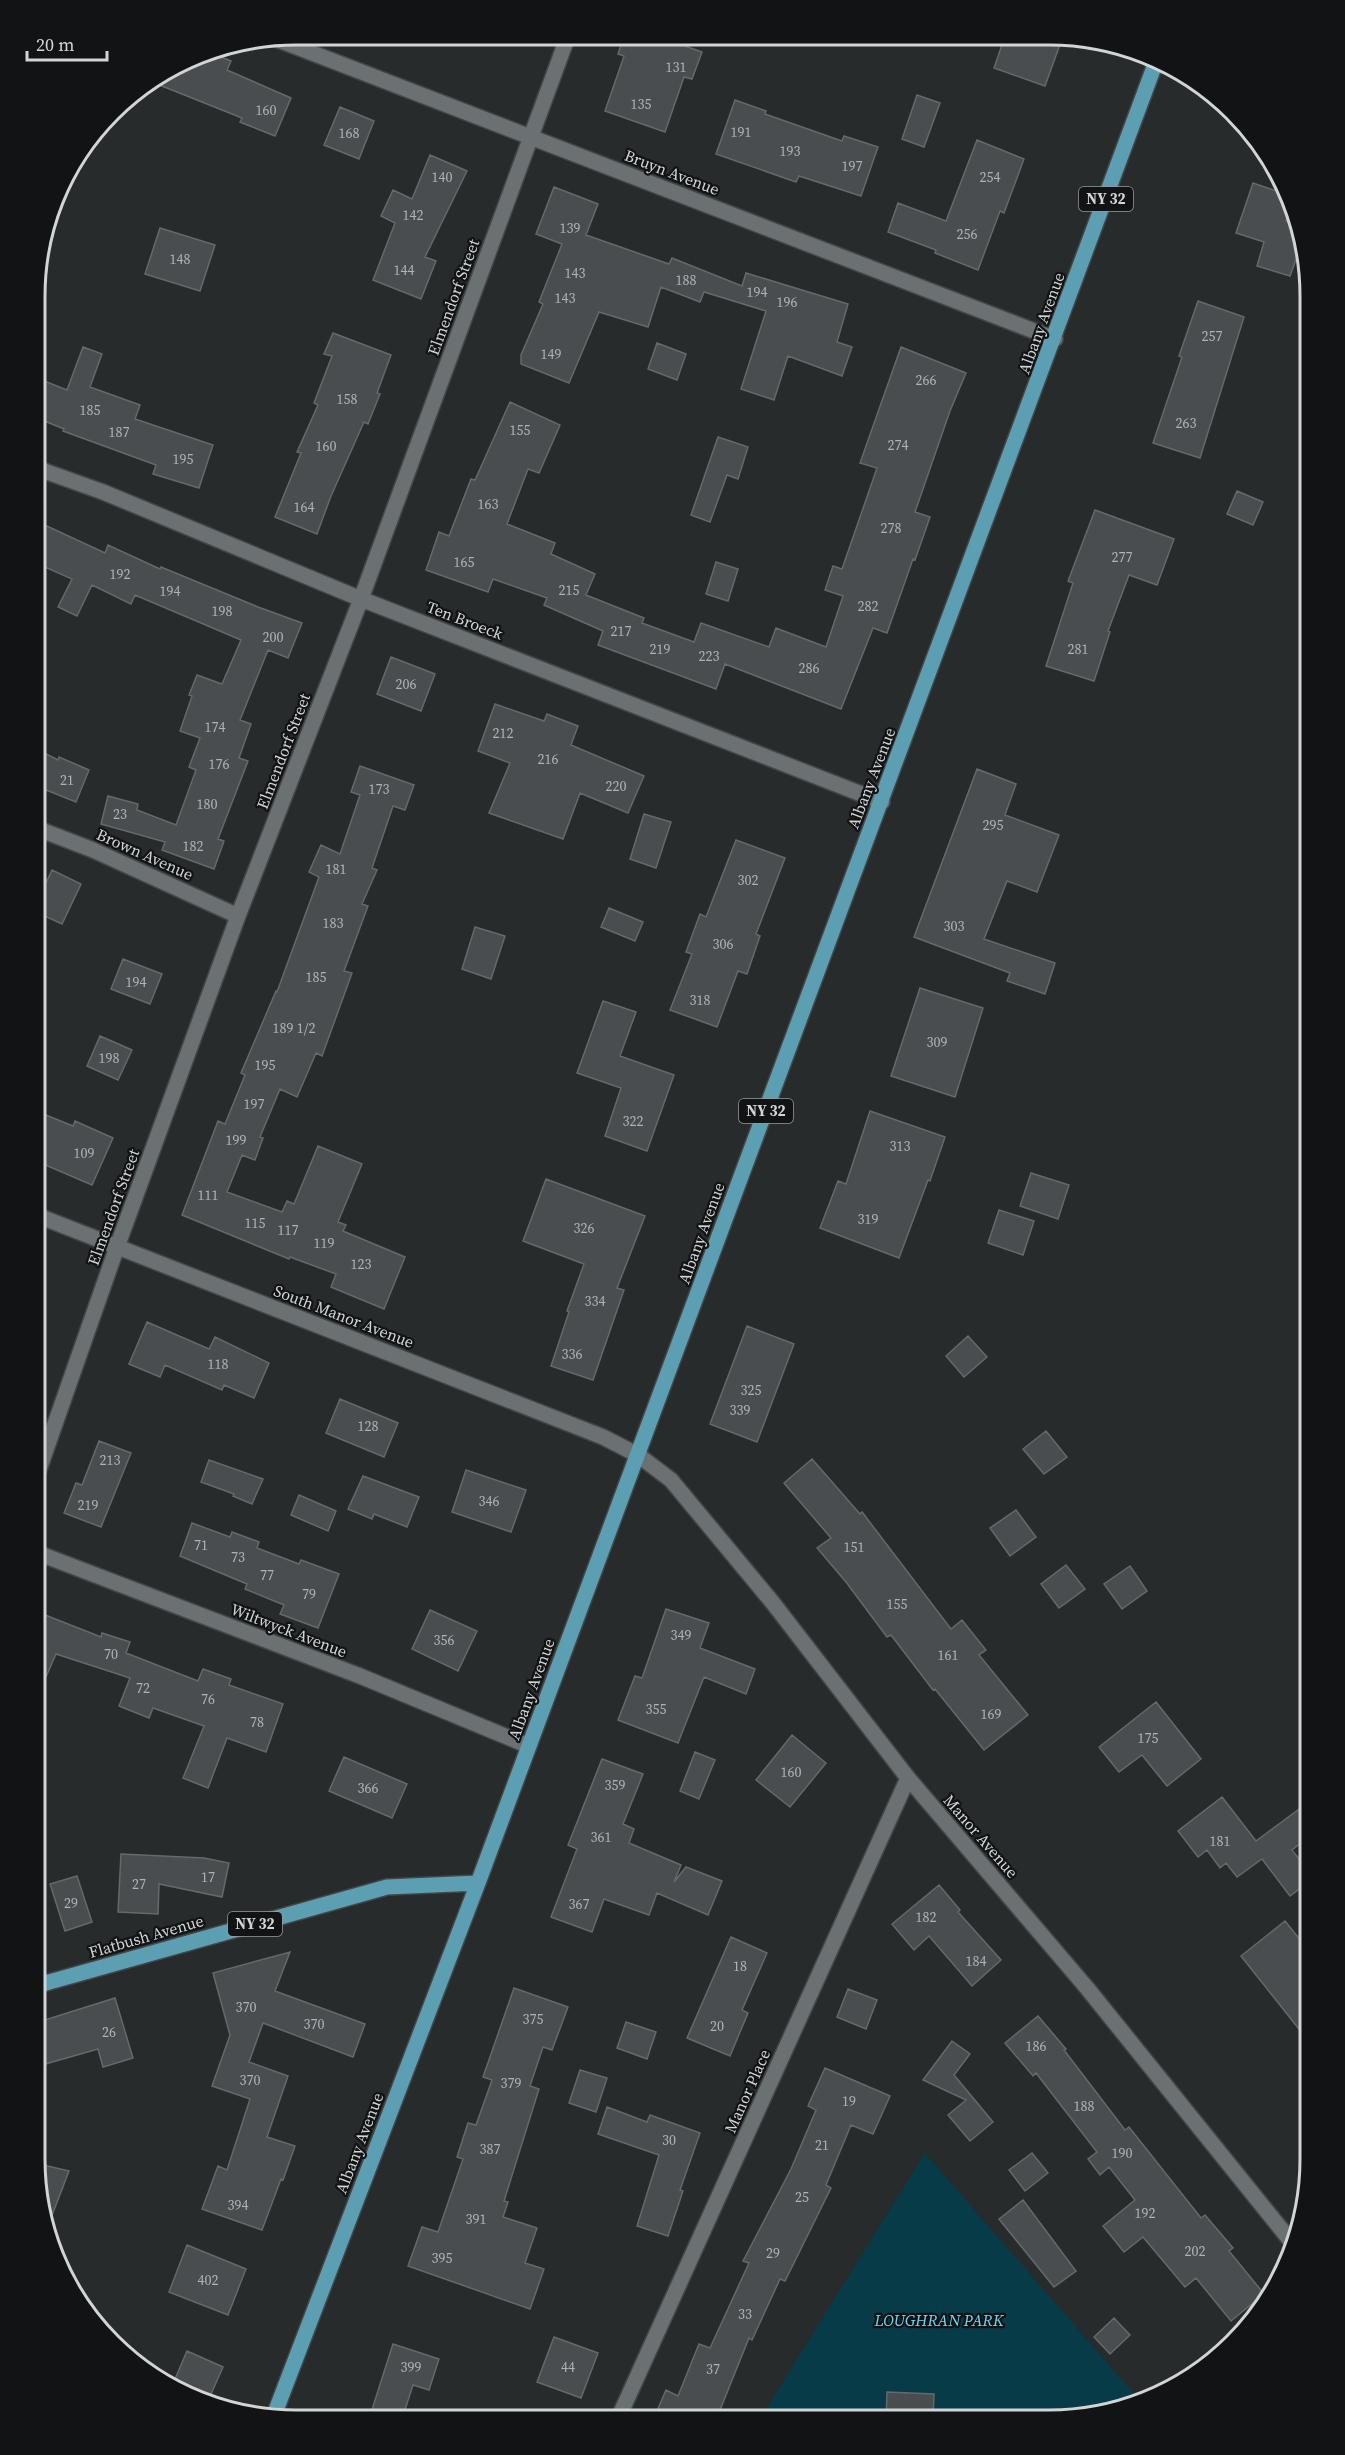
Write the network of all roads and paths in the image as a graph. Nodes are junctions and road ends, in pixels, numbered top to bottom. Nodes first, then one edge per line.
1 (292, 45) edge
2 (565, 45) edge
3 (1154, 68) edge
4 (531, 137) junction
5 (1055, 339) junction
6 (45, 471) edge
7 (361, 599) junction
8 (882, 802) junction
9 (45, 831) edge
10 (238, 916) junction
11 (45, 1219) edge
12 (117, 1247) junction
13 (45, 1452) edge
14 (638, 1455) junction
15 (45, 1556) edge
16 (529, 1746) junction
17 (908, 1778) junction
18 (478, 1883) junction
19 (45, 1983) edge
20 (1288, 2237) edge
21 (277, 2409) edge
22 (622, 2410) edge

1 - 4 street, Bruyn Avenue
2 - 4 street, Elmendorf Street
3 - 5 main road, Albany Avenue / NY 32
4 - 5 street, Bruyn Avenue
4 - 7 street, Elmendorf Street
5 - 8 main road, Albany Avenue / NY 32
6 - 7 street, Ten Broeck
7 - 8 street, Ten Broeck
7 - 10 street, Elmendorf Street
8 - 14 main road, Albany Avenue / NY 32
9 - 10 street, Brown Avenue
10 - 12 street, Elmendorf Street
11 - 12 street, South Manor Avenue
12 - 13 street, Elmendorf Street
12 - 14 street, South Manor Avenue
14 - 16 main road, Albany Avenue / NY 32
14 - 17 street, Manor Avenue
15 - 16 street, Wiltwyck Avenue
16 - 18 main road, Albany Avenue / NY 32
17 - 20 street, Manor Avenue
17 - 22 street, Manor Place
18 - 19 main road, Flatbush Avenue / NY 32
18 - 21 main road, Albany Avenue

